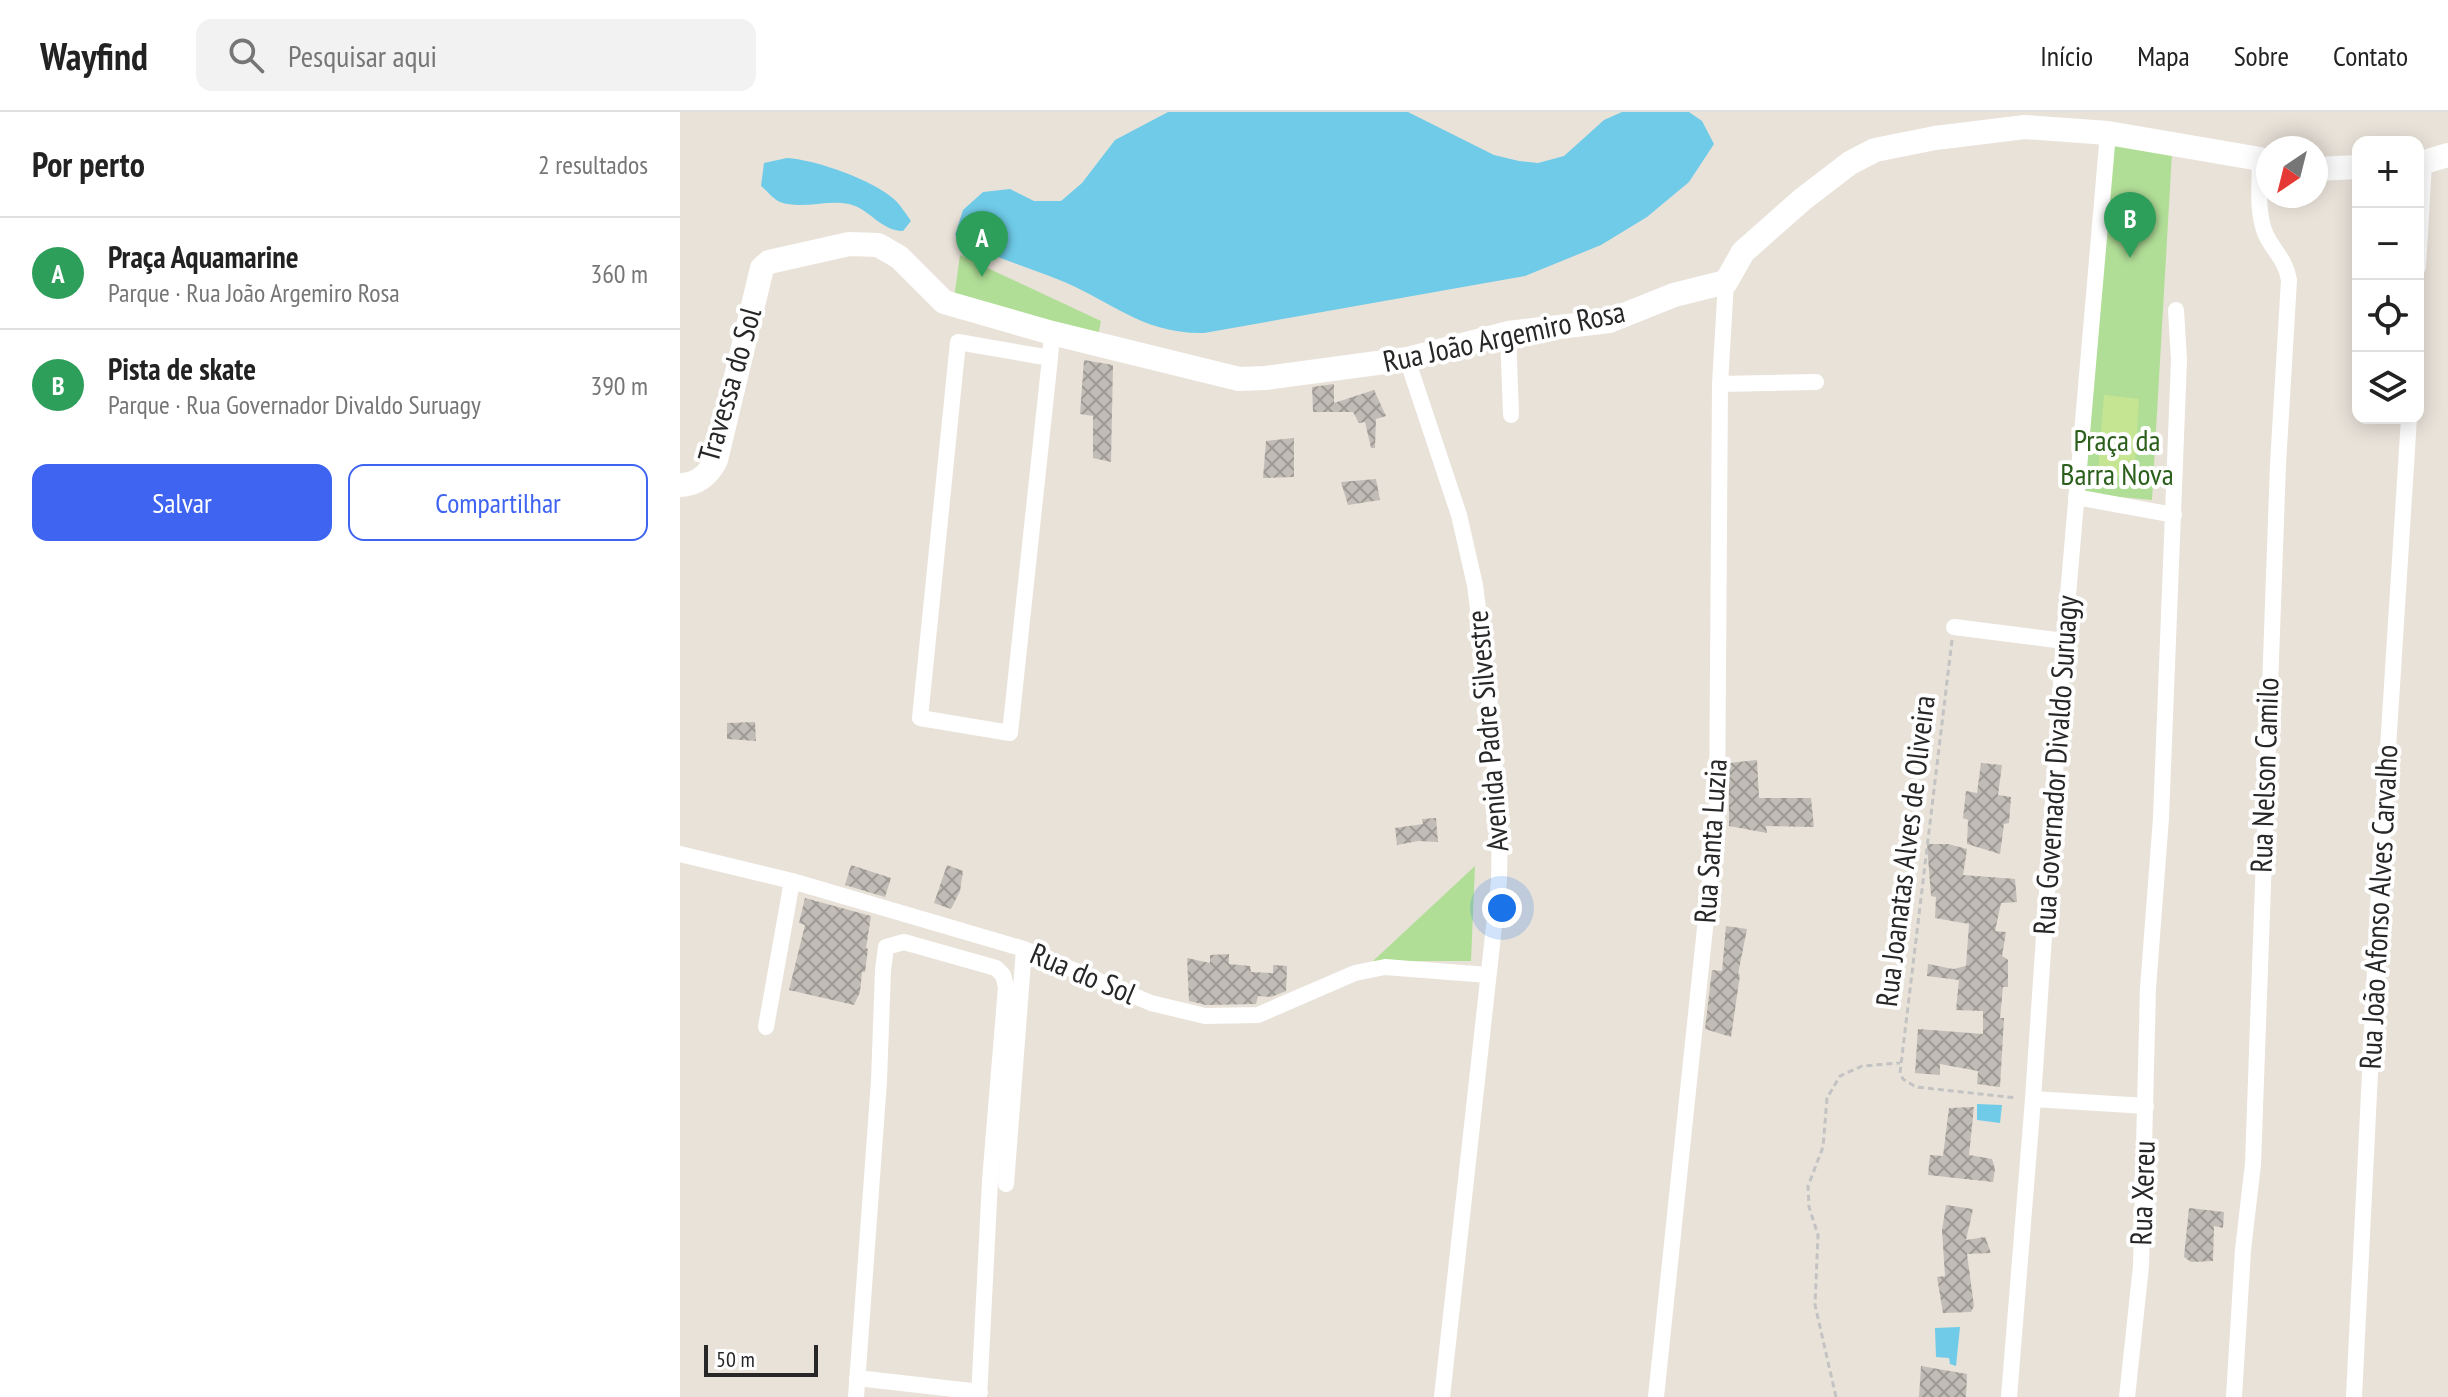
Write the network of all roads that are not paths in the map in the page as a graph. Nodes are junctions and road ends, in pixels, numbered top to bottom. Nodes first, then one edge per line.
1 (2025, 120) edge
2 (2108, 133) junction
3 (2448, 155) edge
4 (2256, 160) edge
5 (2424, 163) edge
6 (2352, 167) edge
7 (2328, 168) edge
8 (2261, 208) edge
9 (762, 268) joint
10 (1726, 282) junction
11 (2176, 310) dead end
12 (1052, 333) junction
13 (1508, 333) junction
14 (1050, 358) junction
15 (1407, 359) junction
16 (1816, 382) dead end
17 (1720, 384) junction
18 (1511, 415) dead end
19 (2409, 424) edge
20 (680, 485) edge
21 (2076, 497) junction
22 (2174, 515) junction
23 (1954, 627) road end
24 (2064, 641) junction
25 (680, 854) edge
26 (792, 881) junction
27 (962, 931) junction
28 (1024, 949) junction
29 (959, 955) junction
30 (1488, 975) junction
31 (766, 1027) dead end
32 (2033, 1099) junction
33 (2146, 1106) junction
34 (1006, 1184) dead end
35 (857, 1378) junction
36 (980, 1394) edge
37 (856, 1397) edge
38 (1442, 1397) edge
39 (1656, 1397) edge
40 (2009, 1397) edge
41 (2127, 1397) edge
42 (2234, 1397) edge
43 (2354, 1397) edge

1 - 2 street
1 - 10 street
2 - 4 street
2 - 21 street, Rua Governador Divaldo Suruagy
3 - 5 street
6 - 7 street
8 - 42 street, Rua Nelson Camilo
9 - 12 street, Rua João Argemiro Rosa
9 - 20 street, Travessa do Sol
10 - 13 street, Rua João Argemiro Rosa
10 - 17 street, Rua Santa Luzia
11 - 22 street, Rua Xereu
12 - 14 street
12 - 15 street, Rua João Argemiro Rosa
13 - 15 street, Rua João Argemiro Rosa
13 - 18 street
14 - 14 street
15 - 30 street, Avenida Padre Silvestre
16 - 17 street
17 - 39 street, Rua Santa Luzia
19 - 43 street, Rua João Afonso Alves Carvalho
21 - 22 street
21 - 24 street, Rua Governador Divaldo Suruagy
22 - 33 street, Rua Xereu
23 - 24 street
24 - 32 street, Rua Governador Divaldo Suruagy
25 - 26 street, Rua do Sol
26 - 27 street, Rua do Sol
26 - 31 street
27 - 28 street, Rua do Sol
27 - 29 street
28 - 30 street, Rua do Sol
28 - 34 street
29 - 35 street
29 - 36 street
30 - 38 street, Avenida Padre Silvestre
32 - 33 street
32 - 40 street, Rua Governador Divaldo Suruagy
33 - 41 street, Rua Xereu
35 - 36 street
35 - 37 street

